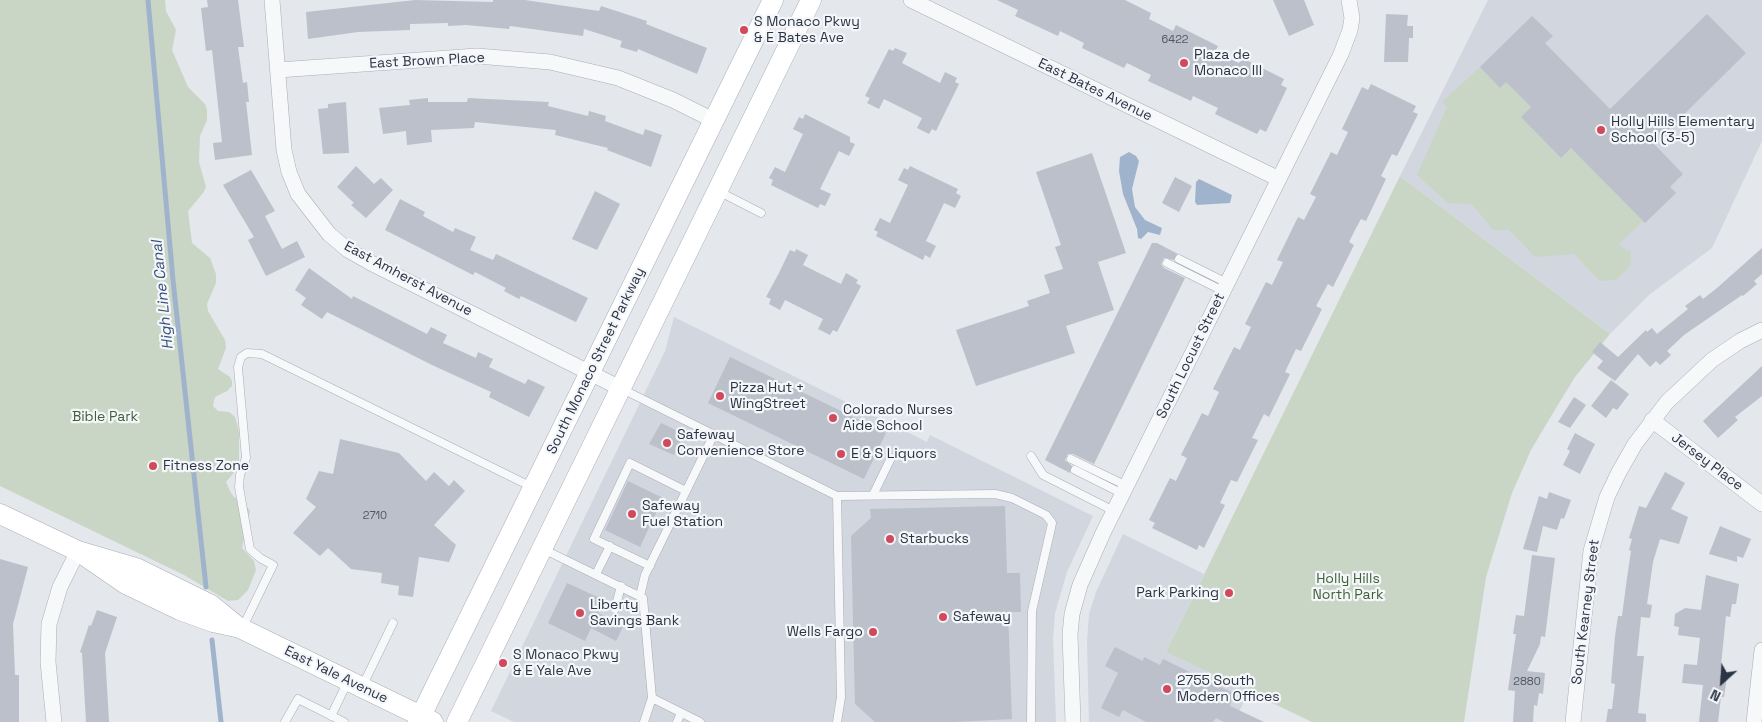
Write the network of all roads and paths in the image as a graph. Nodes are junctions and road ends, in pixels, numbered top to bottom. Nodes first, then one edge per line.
1 (272, 0) edge
2 (773, 0) edge
3 (811, 0) edge
4 (911, 0) edge
5 (1349, 0) edge
6 (278, 70) junction
7 (714, 121) junction
8 (1278, 179) junction
9 (717, 191) junction
10 (761, 213) dead end
11 (1179, 259) dead end
12 (1167, 264) dead end
13 (1225, 287) junction
14 (1762, 330) edge
15 (591, 372) junction
16 (620, 388) junction
17 (1652, 420) junction
18 (714, 434) junction
19 (1031, 456) dead end
20 (891, 458) dead end
21 (1071, 459) dead end
22 (1075, 470) dead end
23 (534, 488) junction
24 (1125, 490) junction
25 (686, 491) junction
26 (873, 495) junction
27 (837, 496) junction
28 (1762, 504) edge
29 (1114, 512) junction
30 (0, 514) edge
31 (610, 546) junction
32 (542, 548) junction
33 (78, 551) junction
34 (650, 566) junction
35 (596, 574) junction
36 (621, 586) junction
37 (640, 596) junction
38 (615, 609) dead end
39 (393, 623) dead end
40 (240, 628) junction
41 (1762, 650) edge
42 (355, 684) junction
43 (652, 698) junction
44 (681, 713) junction
45 (331, 716) junction
46 (424, 720) edge
47 (54, 722) edge
48 (286, 722) edge
49 (344, 722) edge
50 (457, 722) edge
51 (644, 722) edge
52 (677, 722) edge
53 (700, 722) edge
54 (837, 722) edge
55 (1031, 722) edge
56 (1073, 722) edge
57 (1573, 722) edge
58 (1754, 722) edge

1 - 6 street, East Amherst Avenue
2 - 7 main road, South Monaco Street Parkway
3 - 9 main road
4 - 8 street, East Bates Avenue
5 - 8 street, South Locust Street
6 - 7 street, East Brown Place
6 - 15 street, East Amherst Avenue
7 - 15 main road, South Monaco Street Parkway
8 - 13 street, South Locust Street
9 - 10 lane
9 - 16 main road
11 - 13 lane
12 - 13 lane
13 - 24 street, South Locust Street
14 - 17 street, South Kearney Street
15 - 16 street, East Amherst Avenue
15 - 23 main road, South Monaco Street Parkway
16 - 18 lane
16 - 32 main road
17 - 28 street, Jersey Place
17 - 57 street, South Kearney Street
18 - 25 lane
18 - 27 lane
19 - 29 lane
20 - 26 lane
21 - 24 lane
22 - 24 lane
23 - 40 lane
23 - 46 main road, South Monaco Street Parkway
24 - 29 street, South Locust Street
25 - 31 lane
25 - 34 lane
26 - 27 lane
26 - 55 lane
27 - 54 lane
29 - 56 street, South Locust Street
30 - 33 main road, East Yale Avenue
31 - 34 lane
31 - 35 lane
32 - 35 lane
32 - 50 main road
33 - 40 main road, East Yale Avenue
33 - 47 street
34 - 37 lane
35 - 36 lane
36 - 37 lane
36 - 38 lane
37 - 43 lane
39 - 42 lane
40 - 42 main road, East Yale Avenue
41 - 58 street
42 - 45 lane
42 - 46 main road, East Yale Avenue
43 - 44 lane
43 - 51 lane
44 - 52 lane
44 - 53 lane
45 - 48 lane
45 - 49 lane

